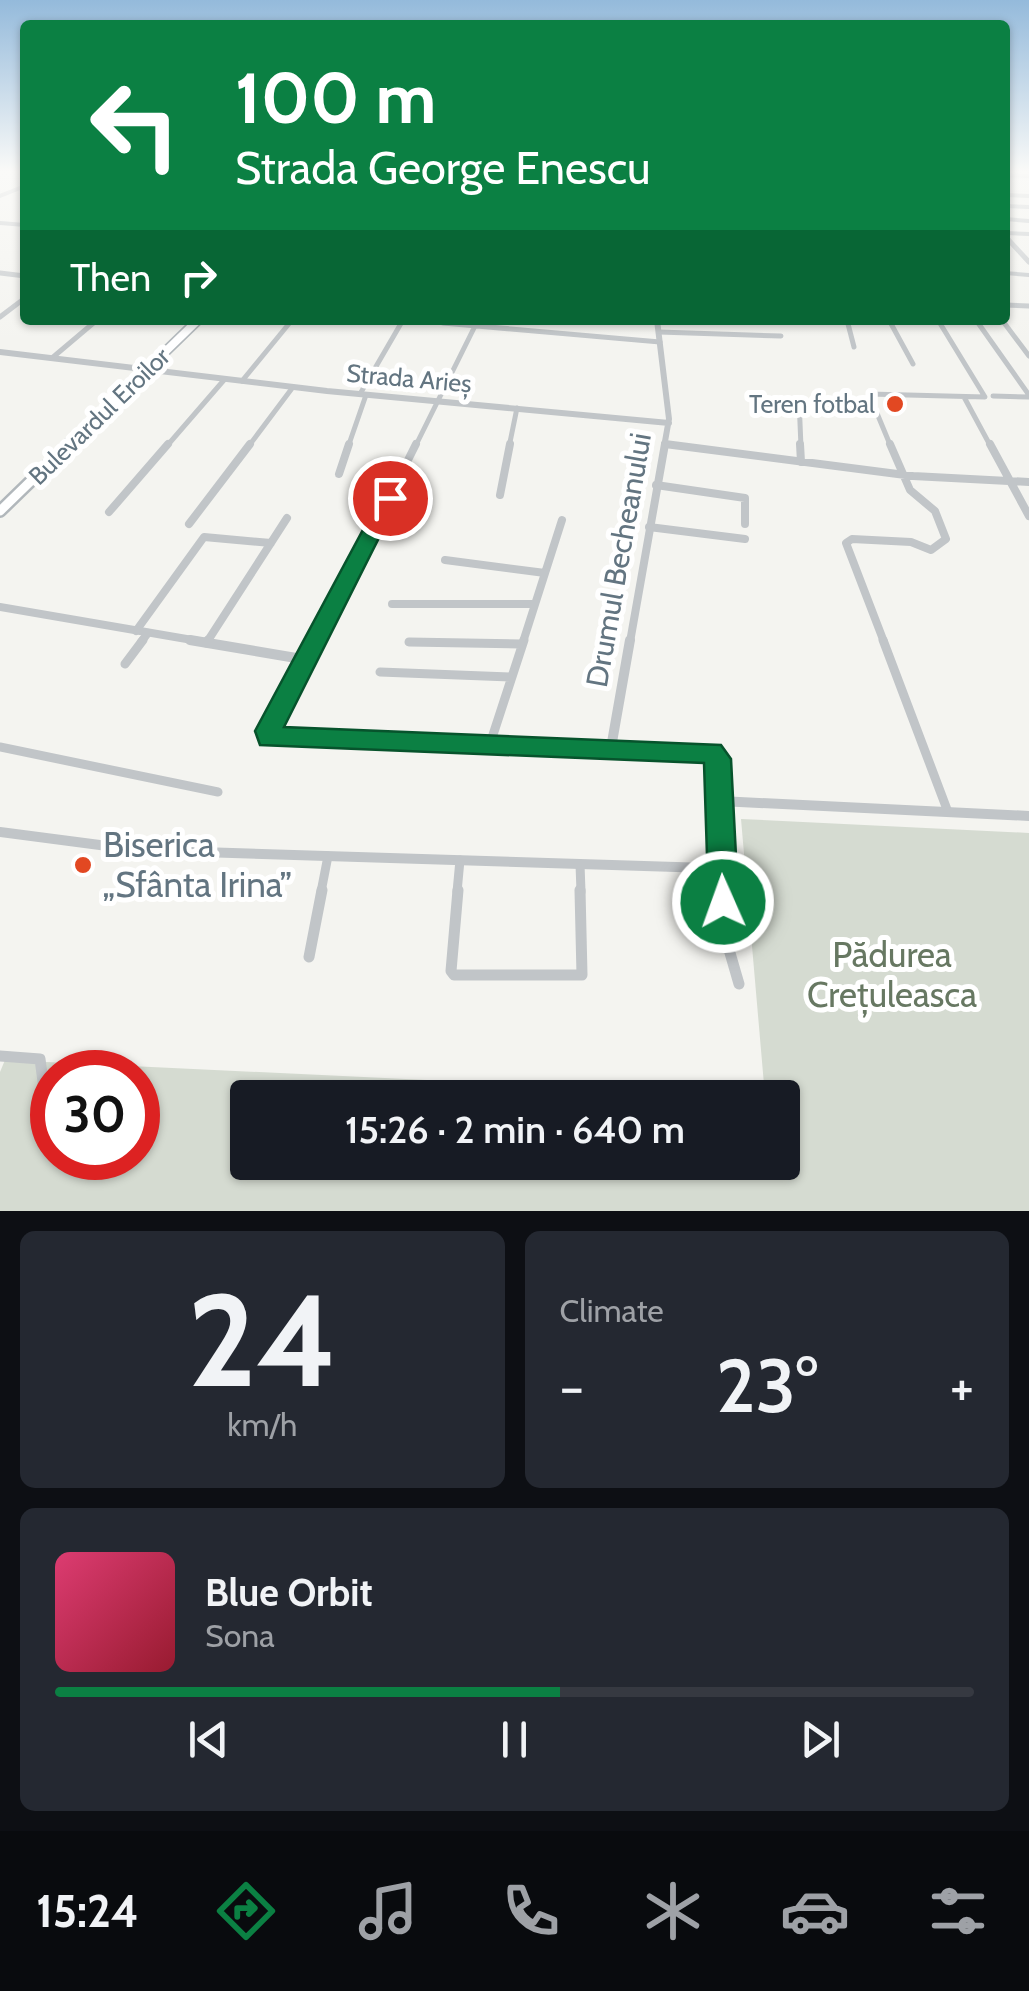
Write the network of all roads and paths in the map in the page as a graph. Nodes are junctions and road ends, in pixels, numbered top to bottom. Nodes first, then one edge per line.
1 (1023, 253) edge
2 (1029, 262) edge
3 (91, 325) edge
4 (193, 325) edge
5 (288, 325) edge
6 (399, 325) edge
7 (464, 325) edge
8 (658, 325) edge
9 (846, 325) edge
10 (892, 325) edge
11 (941, 325) edge
12 (979, 325) edge
13 (1006, 325) edge
14 (475, 326) junction
15 (659, 332) junction
16 (781, 336) dead end
17 (660, 342) junction
18 (854, 347) dead end
19 (0, 352) edge
20 (1029, 356) edge
21 (52, 358) junction
22 (912, 364) dead end
23 (146, 370) junction
24 (224, 380) junction
25 (242, 382) junction
26 (293, 387) junction
27 (363, 394) junction
28 (990, 396) junction
29 (1029, 396) edge
30 (964, 397) junction
31 (799, 398) dead end
32 (439, 401) junction
33 (517, 408) junction
34 (669, 422) junction
35 (664, 444) junction
36 (801, 462) junction
37 (339, 474) dead end
38 (903, 474) junction
39 (1010, 481) junction
40 (1029, 482) edge
41 (656, 485) junction
42 (500, 496) dead end
43 (0, 511) edge
44 (109, 512) dead end
45 (1029, 516) edge
46 (287, 518) dead end
47 (562, 520) dead end
48 (188, 524) dead end
49 (745, 524) dead end
50 (649, 527) junction
51 (745, 539) dead end
52 (271, 542) junction
53 (444, 560) dead end
54 (545, 573) junction
55 (392, 604) dead end
56 (534, 604) junction
57 (0, 606) edge
58 (136, 630) junction
59 (148, 633) junction
60 (206, 642) junction
61 (409, 642) dead end
62 (521, 644) junction
63 (308, 660) junction
64 (125, 664) dead end
65 (380, 672) dead end
66 (511, 677) junction
67 (490, 744) junction
68 (0, 747) edge
69 (611, 748) junction
70 (218, 792) dead end
71 (720, 800) junction
72 (948, 812) junction
73 (1029, 816) edge
74 (0, 832) edge
75 (328, 856) junction
76 (460, 860) junction
77 (580, 864) junction
78 (717, 866) junction
79 (309, 957) dead end
80 (739, 984) dead end
81 (0, 1056) edge
82 (30, 1058) edge

1 - 2 street
3 - 21 street
4 - 23 main road, Bulevardul Eroilor
5 - 25 street
6 - 27 street
7 - 14 street
8 - 15 street, Drumul Becheanului
9 - 18 street
10 - 22 street
11 - 28 street
12 - 29 street
13 - 20 street
14 - 17 street
14 - 32 street
15 - 16 street
15 - 17 street, Drumul Becheanului
17 - 34 street, Drumul Becheanului
19 - 21 street
21 - 23 street
23 - 24 street, Strada Arieș
23 - 43 main road, Bulevardul Eroilor
24 - 25 street, Strada Arieș
24 - 44 street
25 - 26 street, Strada Arieș
26 - 27 street, Strada Arieș
26 - 48 street
27 - 32 street, Strada Arieș
27 - 37 street
28 - 29 street
28 - 30 street
30 - 38 street
30 - 39 street
31 - 36 street
32 - 33 street, Strada Arieș
32 - 63 street
33 - 34 street, Strada Arieș
33 - 42 street
34 - 35 street, Drumul Becheanului
35 - 36 street
35 - 41 street, Drumul Becheanului
36 - 38 street
38 - 39 street
38 - 72 street
39 - 40 street
39 - 45 street
41 - 49 street
41 - 50 street, Drumul Becheanului
46 - 52 street
47 - 54 street
50 - 51 street
50 - 69 street, Drumul Becheanului
52 - 58 street
52 - 60 street
53 - 54 street
54 - 56 street
55 - 56 street
56 - 62 street
57 - 58 street
58 - 59 street
59 - 60 street
59 - 64 street
60 - 63 street
61 - 62 street
62 - 66 street
63 - 67 street
65 - 66 street
66 - 67 street
67 - 69 street
68 - 70 street
69 - 71 street
71 - 72 street
71 - 78 street
72 - 73 street
74 - 75 street
75 - 76 street
75 - 79 street
76 - 77 street
76 - 77 street
77 - 78 street
78 - 80 street
81 - 82 street

